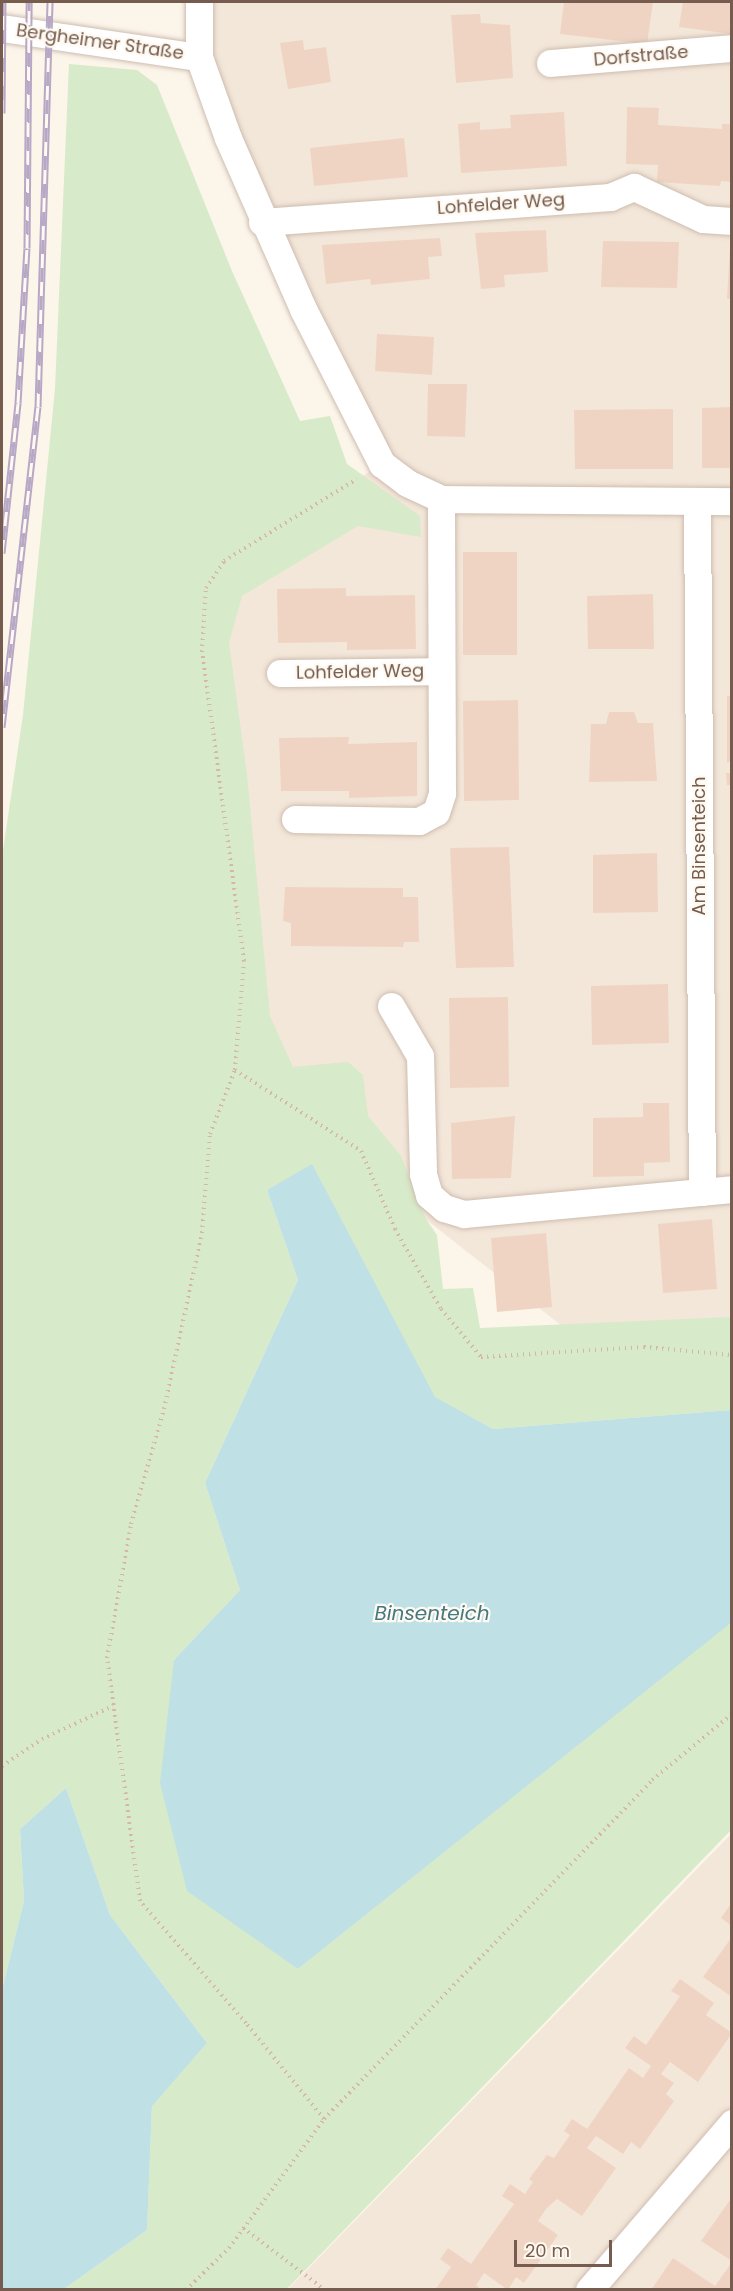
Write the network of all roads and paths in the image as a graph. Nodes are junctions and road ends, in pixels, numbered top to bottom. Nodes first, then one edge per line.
1 (199, 2) edge
2 (2, 28) edge
3 (732, 48) edge
4 (199, 57) junction
5 (550, 63) dead end
6 (732, 221) edge
7 (262, 222) junction
8 (382, 464) junction
9 (441, 499) junction
10 (697, 501) junction
11 (732, 501) edge
12 (440, 671) junction
13 (280, 673) dead end
14 (296, 819) dead end
15 (392, 1006) dead end
16 (235, 1070) junction
17 (732, 1189) edge
18 (702, 1192) junction
19 (732, 1355) edge
20 (113, 1706) junction
21 (732, 1714) edge
22 (2, 1766) edge
23 (324, 2119) junction
24 (732, 2123) edge
25 (243, 2228) junction
26 (186, 2289) edge
27 (325, 2289) edge
28 (589, 2289) edge

1 - 4 street
2 - 4 street, Bergheimer Straße
3 - 5 street, Dorfstraße
4 - 7 street
6 - 7 street, Lohfelder Weg
7 - 8 street
8 - 9 street
8 - 16 path
9 - 10 street
9 - 12 street, Lohfelder Weg
10 - 11 street
10 - 18 street, Am Binsenteich
12 - 13 street, Lohfelder Weg
12 - 14 street, Lohfelder Weg
15 - 18 street
16 - 19 path
16 - 20 path
17 - 18 street
20 - 22 path
20 - 23 path
21 - 23 path
23 - 25 path
24 - 28 street
25 - 26 path
25 - 27 path

